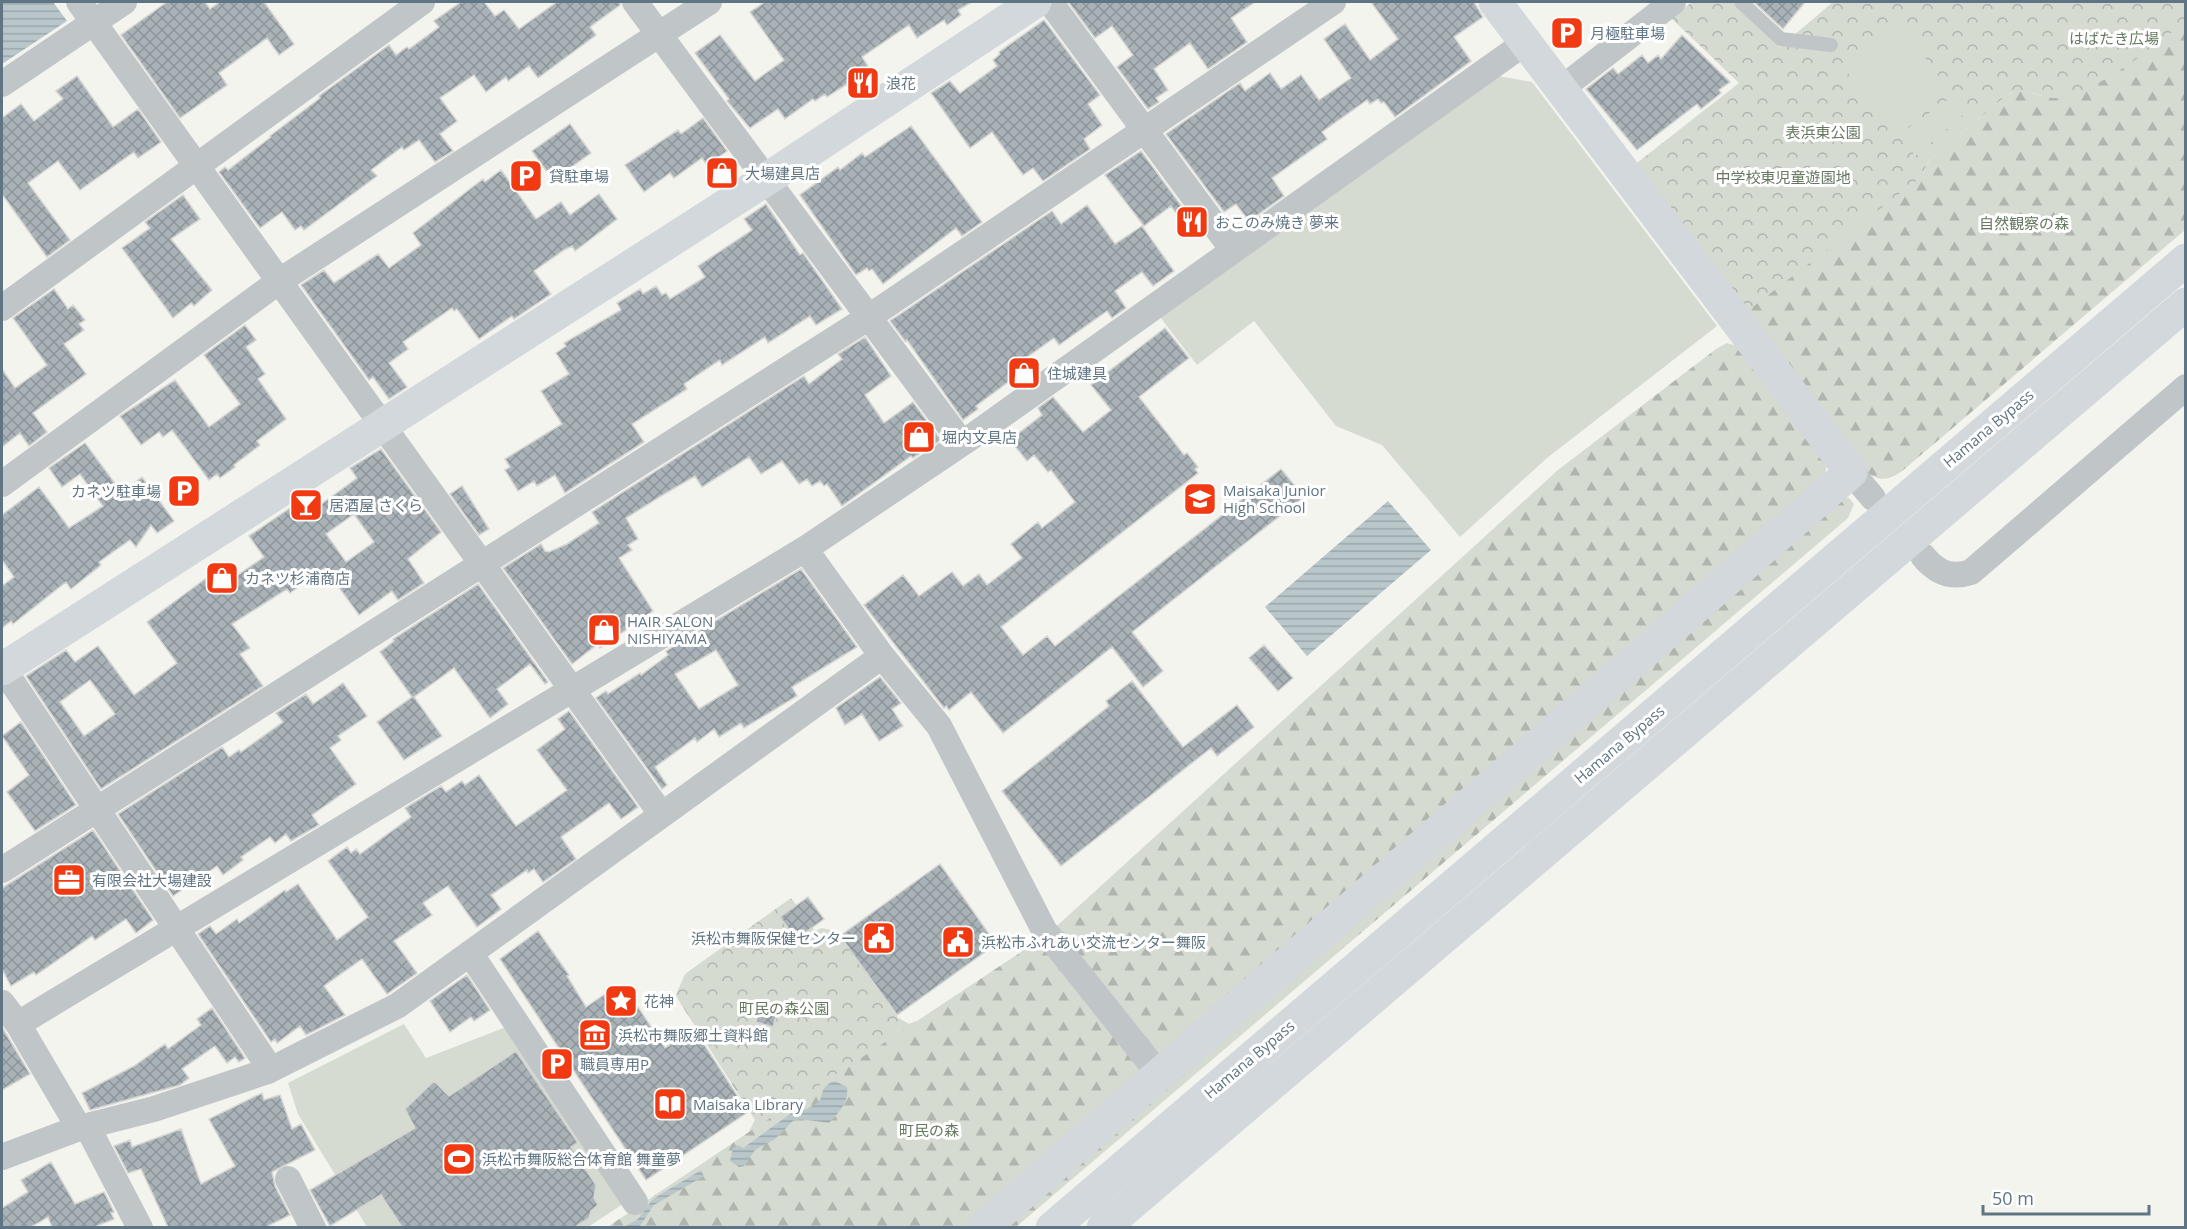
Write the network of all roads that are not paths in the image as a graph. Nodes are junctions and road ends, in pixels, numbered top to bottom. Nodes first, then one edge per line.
1 (79, 2) edge
2 (124, 2) edge
3 (422, 2) edge
4 (635, 2) edge
5 (709, 2) edge
6 (1035, 2) edge
7 (1050, 2) edge
8 (1333, 2) edge
9 (1495, 2) edge
10 (1673, 2) edge
11 (1741, 2) edge
12 (94, 23) junction
13 (659, 33) junction
14 (1526, 42) junction
15 (1831, 45) dead end
16 (2, 84) edge
17 (1560, 89) junction
18 (1144, 130) junction
19 (195, 167) junction
20 (767, 179) junction
21 (1233, 250) junction
22 (2186, 260) edge
23 (278, 282) junction
24 (2186, 304) edge
25 (2, 308) edge
26 (869, 317) junction
27 (2186, 387) edge
28 (382, 425) junction
29 (962, 443) junction
30 (1851, 472) junction
31 (2, 484) edge
32 (1873, 498) dead end
33 (805, 549) junction
34 (1923, 556) dead end
35 (481, 564) junction
36 (882, 656) junction
37 (2, 668) edge
38 (572, 690) junction
39 (97, 809) junction
40 (662, 814) junction
41 (2, 870) edge
42 (176, 928) junction
43 (470, 953) junction
44 (2, 1003) edge
45 (18, 1024) junction
46 (268, 1071) junction
47 (1159, 1074) junction
48 (83, 1127) junction
49 (2, 1157) edge
50 (288, 1179) dead end
51 (636, 1202) dead end
52 (140, 1227) edge
53 (314, 1227) edge
54 (983, 1227) edge
55 (1052, 1227) edge
56 (1103, 1227) edge

1 - 12 street
2 - 12 street
3 - 19 street
4 - 13 street
5 - 13 street
6 - 20 main road
7 - 18 street
8 - 18 street
9 - 14 main road
10 - 17 street
11 - 15 lane
12 - 16 street
12 - 19 street
13 - 20 street
13 - 23 street
14 - 17 main road
14 - 21 street
17 - 30 main road
18 - 21 street
18 - 26 street
19 - 23 street
19 - 25 street
20 - 26 street
20 - 28 main road
21 - 29 street
22 - 55 main road, Hamana Bypass
23 - 28 street
23 - 31 street
24 - 56 main road
26 - 29 street
26 - 35 street
27 - 34 street
28 - 35 street
28 - 37 main road
29 - 33 street
30 - 32 street
30 - 47 main road
33 - 36 street
33 - 38 street
35 - 38 street
35 - 39 street
36 - 40 street
36 - 47 street
37 - 39 street
38 - 40 street
38 - 42 street
39 - 41 street
39 - 42 street
40 - 43 street
42 - 45 street
42 - 46 street
43 - 46 street
43 - 51 street
44 - 45 street
45 - 48 street
46 - 48 street
47 - 54 main road
48 - 49 street
48 - 52 street
50 - 53 street

